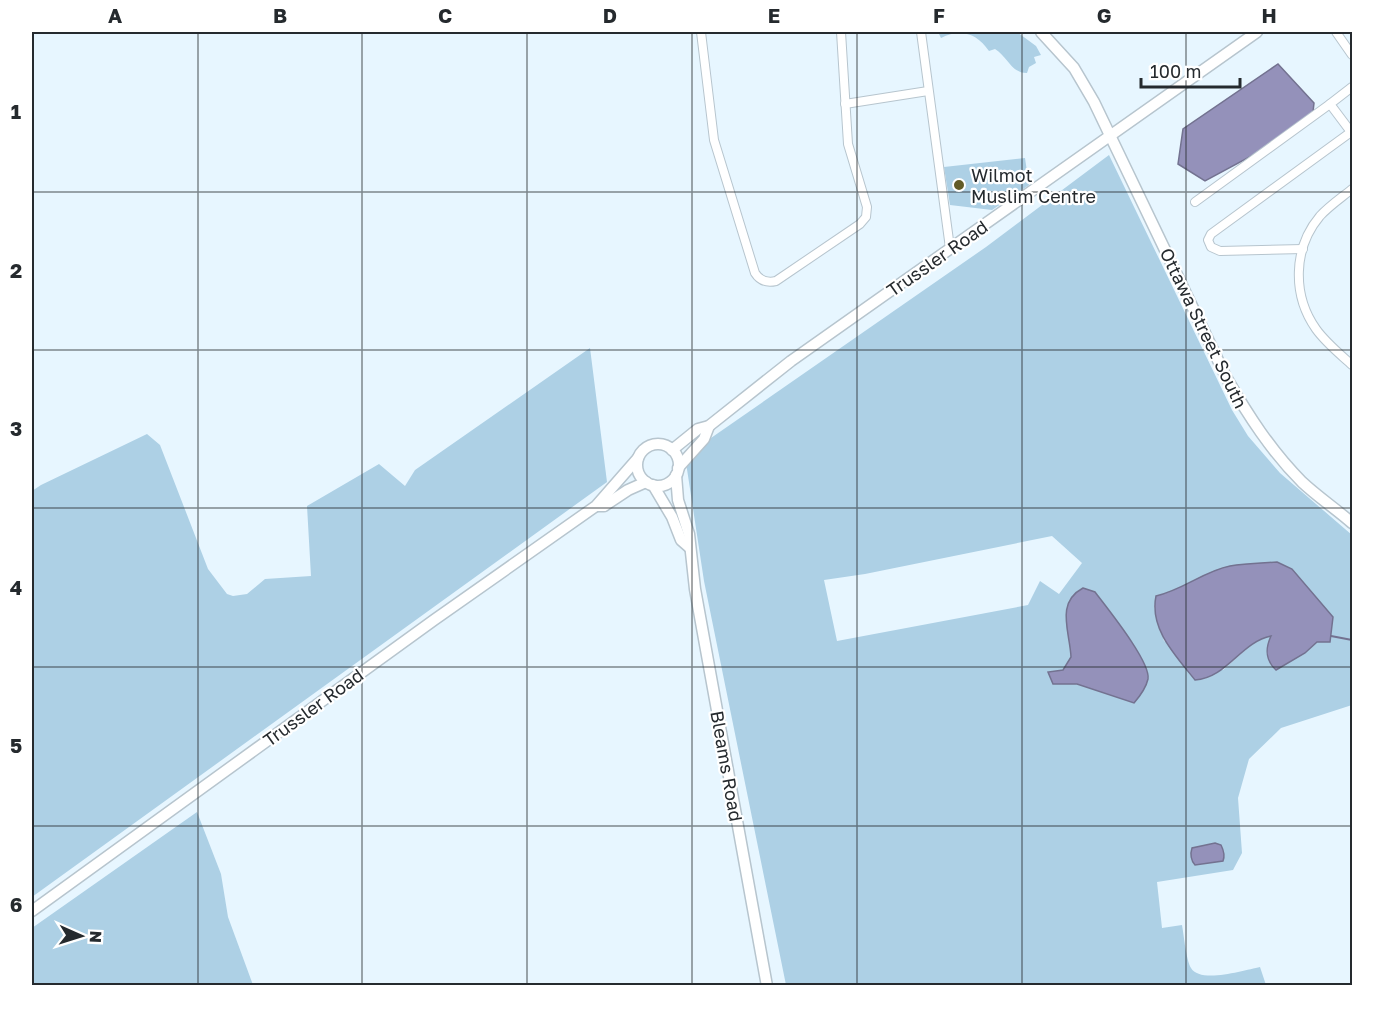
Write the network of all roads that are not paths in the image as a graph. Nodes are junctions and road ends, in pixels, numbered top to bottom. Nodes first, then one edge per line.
1 (701, 32) edge
2 (841, 32) edge
3 (921, 32) edge
4 (1041, 32) edge
5 (1257, 32) edge
6 (1336, 32) edge
7 (1353, 55) edge
8 (1353, 87) edge
9 (928, 91) junction
10 (845, 104) junction
11 (1330, 104) junction
12 (1352, 132) edge
13 (1111, 136) junction
14 (1353, 189) edge
15 (1195, 202) dead end
16 (950, 248) junction
17 (1302, 249) junction
18 (1353, 365) edge
19 (709, 426) junction
20 (672, 450) junction
21 (638, 458) junction
22 (677, 472) junction
23 (649, 484) junction
24 (597, 506) junction
25 (1353, 523) edge
26 (689, 547) junction
27 (32, 911) edge
28 (767, 986) edge

1 - 10 street
2 - 10 street
3 - 9 street
4 - 13 main road
5 - 13 main road, Trussler Road
6 - 7 street
8 - 11 street
9 - 10 street
9 - 16 street
11 - 12 street
11 - 15 street
12 - 17 street
13 - 16 main road, Trussler Road
13 - 25 main road, Ottawa Street South
14 - 17 street
16 - 19 main road, Trussler Road
17 - 18 street
19 - 20 main road, Trussler Road
19 - 22 main road, Trussler Road
20 - 21 main road
20 - 22 main road
21 - 23 main road
21 - 24 main road, Trussler Road
22 - 23 main road
22 - 26 main road, Bleams Road
23 - 24 main road, Trussler Road
23 - 26 main road, Bleams Road
24 - 27 main road, Trussler Road
26 - 28 main road, Bleams Road

